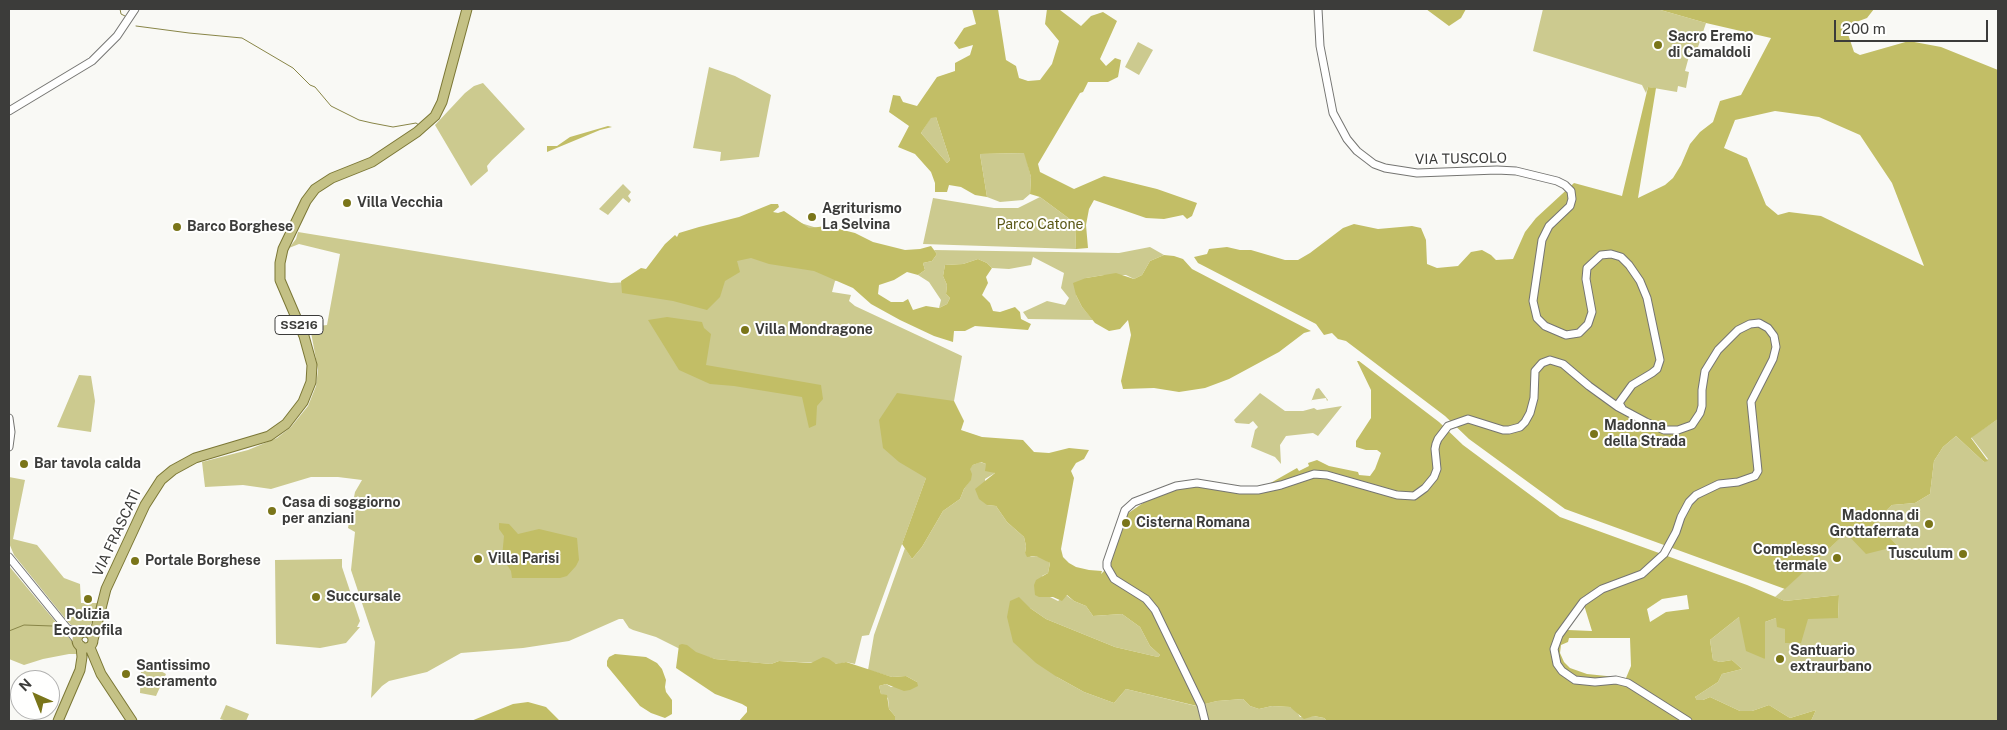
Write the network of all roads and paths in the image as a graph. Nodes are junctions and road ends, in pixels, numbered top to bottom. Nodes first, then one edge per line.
1 (135, 9) edge
2 (467, 9) edge
3 (1318, 9) edge
4 (9, 111) edge
5 (1628, 390) junction
6 (1611, 402) junction
7 (1622, 408) junction
8 (1632, 414) junction
9 (9, 418) edge
10 (9, 447) edge
11 (9, 557) edge
12 (98, 620) junction
13 (66, 627) junction
14 (84, 633) junction
15 (85, 652) junction
16 (101, 674) junction
17 (58, 721) edge
18 (132, 721) edge
19 (1204, 721) edge
20 (1688, 721) edge

1 - 4 street
2 - 12 main road, VIA FRASCATI / SS216
3 - 5 street, VIA TUSCOLO
5 - 6 street
5 - 7 street
5 - 8 street
6 - 7 street
6 - 19 street
7 - 8 street
8 - 20 street
9 - 10 street
11 - 13 street
12 - 14 main road
12 - 15 main road, VIA FRASCATI / SS216
13 - 14 street
13 - 15 street
14 - 15 main road
14 - 15 main road
15 - 16 main road
15 - 16 main road
15 - 17 main road, SS216
16 - 18 main road

